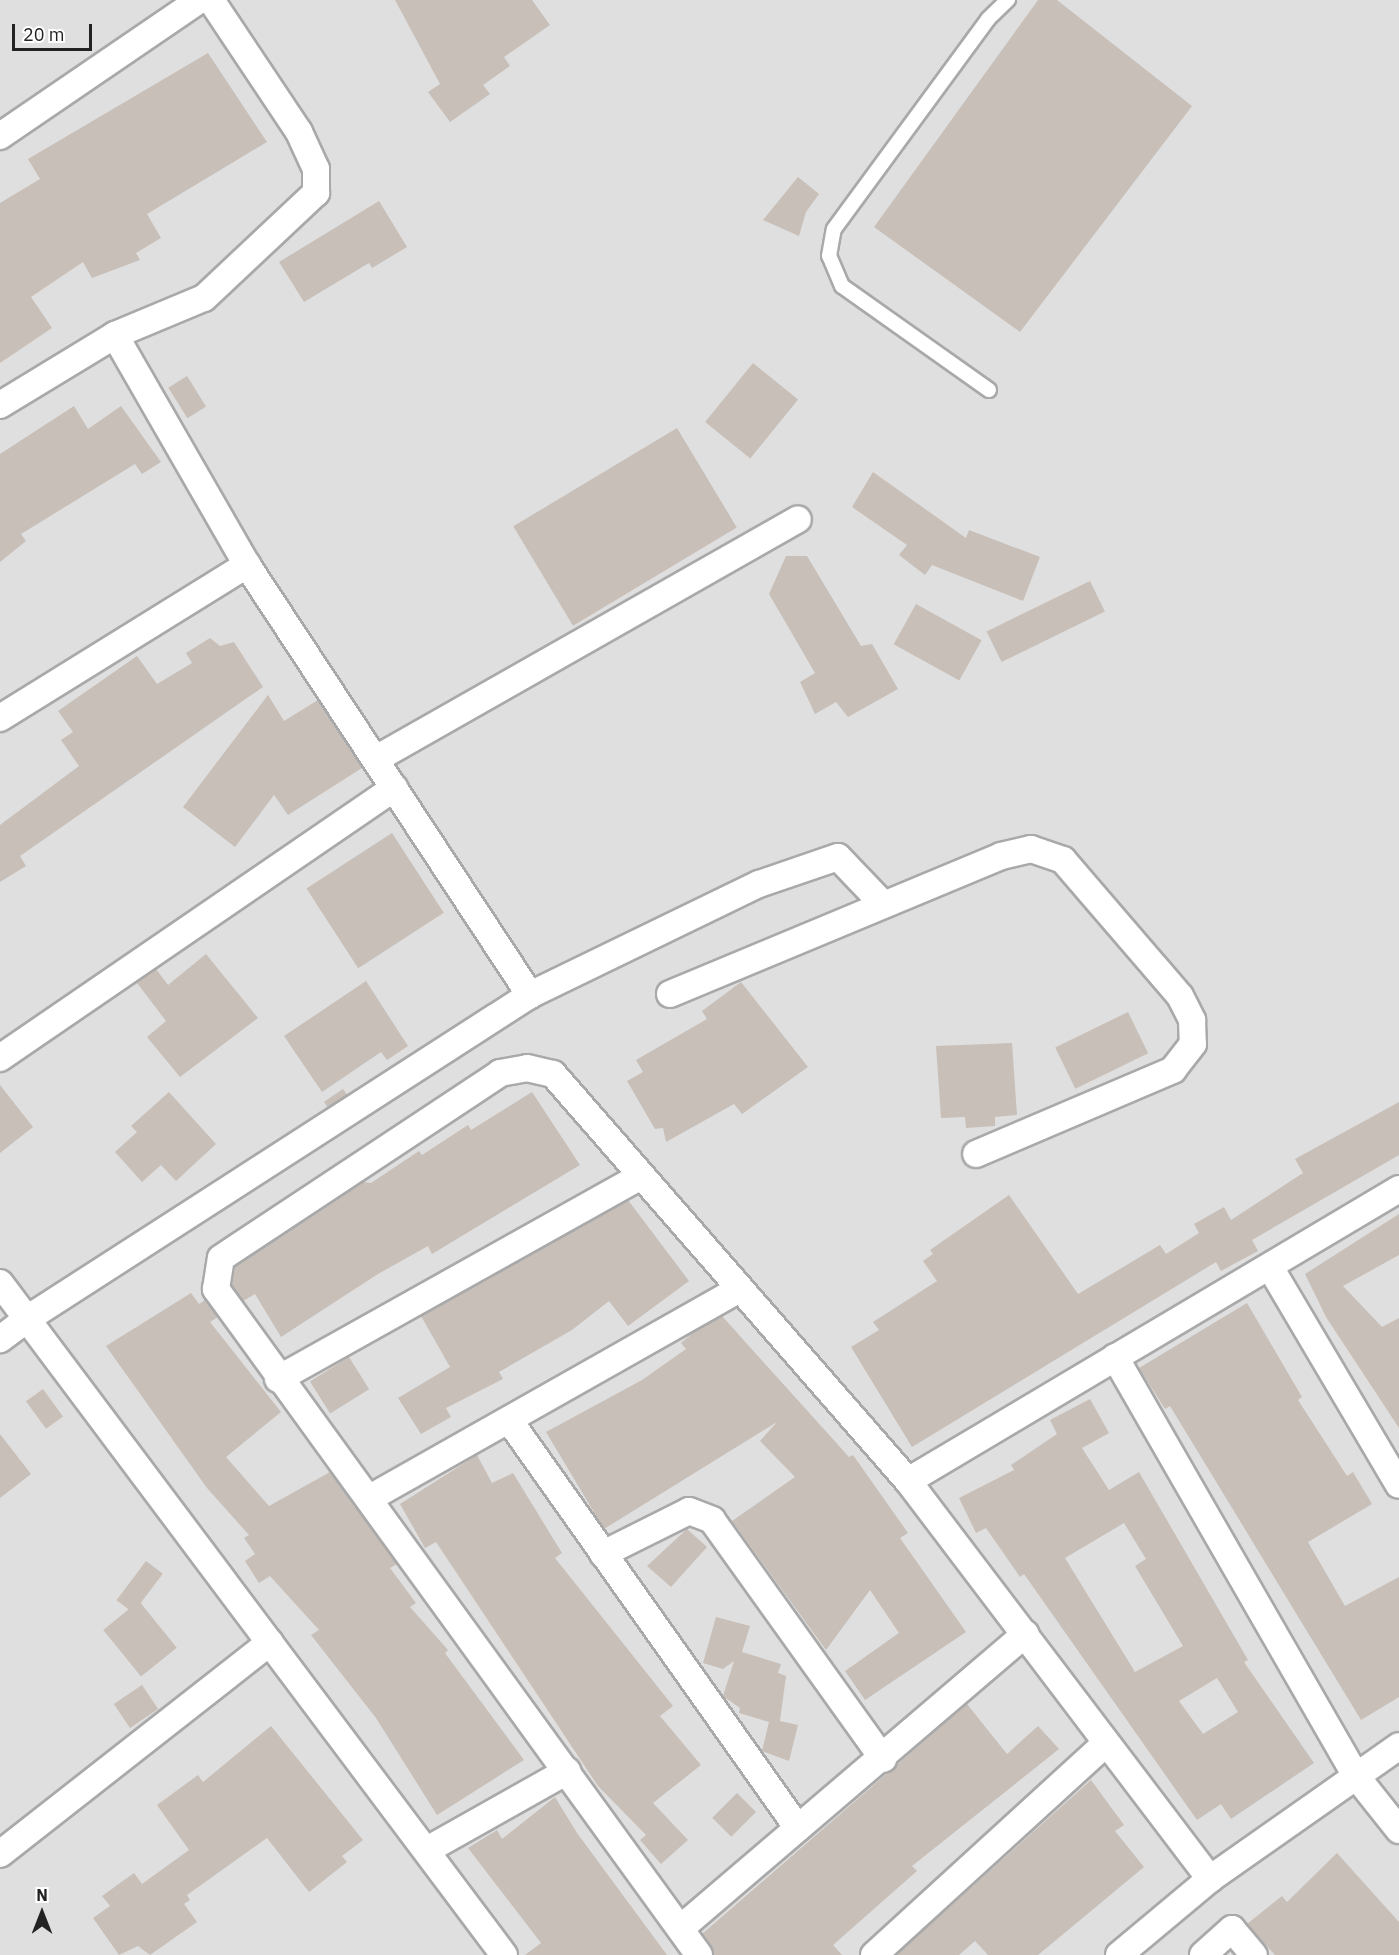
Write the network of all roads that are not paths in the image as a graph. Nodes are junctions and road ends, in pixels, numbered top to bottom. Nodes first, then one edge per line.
1 (199, 0) edge
2 (211, 0) edge
3 (1008, 0) edge
4 (0, 136) edge
5 (116, 335) junction
6 (989, 390) dead end
7 (0, 405) edge
8 (798, 519) dead end
9 (247, 565) junction
10 (0, 718) edge
11 (376, 759) junction
12 (394, 788) junction
13 (884, 905) junction
14 (670, 994) dead end
15 (530, 995) junction
16 (0, 1058) edge
17 (976, 1154) dead end
18 (641, 1176) junction
19 (1399, 1189) edge
20 (1270, 1267) junction
21 (0, 1283) edge
22 (739, 1289) junction
23 (27, 1319) junction
24 (0, 1339) edge
25 (1115, 1357) junction
26 (278, 1379) junction
27 (509, 1420) junction
28 (908, 1481) junction
29 (1399, 1485) edge
30 (370, 1498) junction
31 (603, 1554) junction
32 (1025, 1634) junction
33 (270, 1642) junction
34 (1103, 1746) junction
35 (1399, 1746) edge
36 (884, 1759) junction
37 (567, 1771) junction
38 (1356, 1776) junction
39 (798, 1828) junction
40 (1399, 1830) edge
41 (427, 1850) junction
42 (0, 1854) edge
43 (1210, 1879) junction
44 (681, 1928) junction
45 (504, 1955) edge
46 (699, 1955) edge
47 (874, 1955) edge
48 (1119, 1955) edge
49 (1203, 1955) edge
50 (1254, 1955) edge

1 - 4 street
2 - 5 street
3 - 6 lane
5 - 7 street
5 - 9 street
8 - 11 street
9 - 10 street
9 - 11 street
11 - 12 street
12 - 15 street
12 - 16 street
13 - 14 street
13 - 15 street
13 - 17 street
15 - 23 street
18 - 22 street
18 - 26 street
18 - 26 street
19 - 20 street
20 - 25 street
20 - 29 street
21 - 23 street
22 - 27 street
22 - 28 street
23 - 24 street
23 - 33 street
25 - 28 street
25 - 38 street
26 - 30 street
27 - 30 street
27 - 31 street
28 - 32 street
30 - 37 street
31 - 36 street
31 - 39 street
32 - 34 street
32 - 36 street
33 - 41 street
33 - 42 street
34 - 43 street
34 - 47 street
35 - 38 street
36 - 39 street
37 - 41 street
37 - 44 street
38 - 40 street
38 - 43 street
39 - 44 street
41 - 45 street
43 - 48 street
44 - 46 street
49 - 50 street

